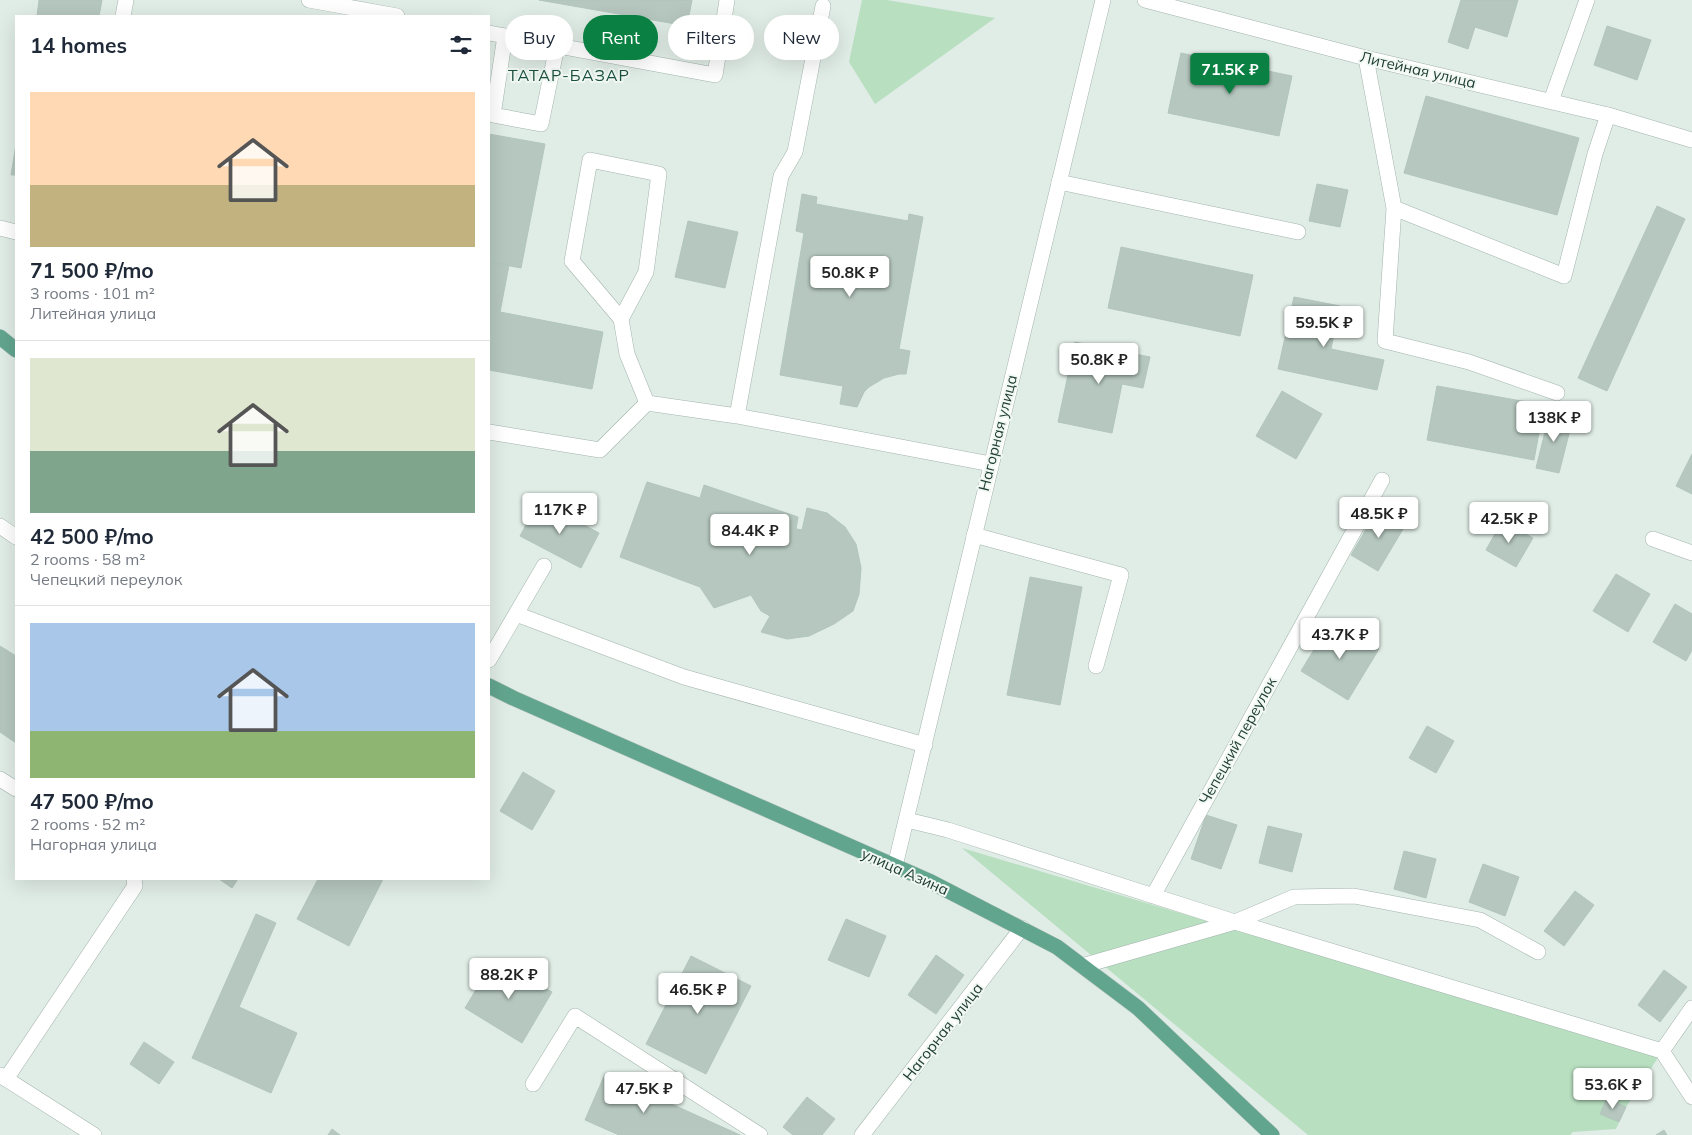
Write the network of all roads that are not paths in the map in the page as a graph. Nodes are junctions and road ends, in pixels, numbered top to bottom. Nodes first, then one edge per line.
1 (126, 0) edge
2 (309, 0) edge
3 (727, 0) edge
4 (1103, 0) edge
5 (1145, 0) edge
6 (1587, 0) edge
7 (823, 6) dead end
8 (123, 15) edge
9 (392, 15) edge
10 (490, 33) edge
11 (505, 36) edge
12 (505, 41) edge
13 (573, 49) edge
14 (1366, 58) junction
15 (553, 60) edge
16 (1552, 101) junction
17 (491, 114) edge
18 (1608, 115) junction
19 (1692, 140) edge
20 (1059, 182) junction
21 (1394, 208) junction
22 (0, 228) edge
23 (15, 232) edge
24 (1298, 232) dead end
25 (621, 319) junction
26 (0, 337) edge
27 (15, 349) edge
28 (1557, 393) dead end
29 (647, 403) junction
30 (737, 416) junction
31 (490, 432) edge
32 (991, 464) junction
33 (1382, 480) dead end
34 (0, 526) edge
35 (974, 535) junction
36 (15, 536) edge
37 (1653, 539) dead end
38 (1692, 553) edge
39 (544, 566) dead end
40 (516, 614) junction
41 (490, 658) edge
42 (1096, 666) dead end
43 (490, 686) edge
44 (925, 745) junction
45 (0, 778) edge
46 (15, 788) edge
47 (907, 820) junction
48 (895, 866) junction
49 (134, 880) edge
50 (1153, 896) junction
51 (1235, 922) junction
52 (1022, 928) junction
53 (1538, 952) dead end
54 (1082, 966) junction
55 (1692, 1008) edge
56 (1662, 1051) junction
57 (3, 1077) edge
58 (533, 1084) dead end
59 (1692, 1097) edge
60 (94, 1135) edge
61 (760, 1135) edge
62 (862, 1135) edge
63 (1272, 1135) edge

1 - 8 street
2 - 9 street
3 - 13 street
4 - 20 street, Нагорная улица
5 - 14 street, Литейная улица
6 - 16 street
7 - 30 street
10 - 11 street
12 - 17 street
14 - 16 street, Литейная улица
14 - 21 street
15 - 17 street
16 - 18 street, Литейная улица
18 - 19 street, Литейная улица
18 - 21 street
20 - 24 street
20 - 32 street, Нагорная улица
21 - 28 street
22 - 23 street
25 - 25 street
25 - 29 street
26 - 27 main road
29 - 30 street
29 - 31 street
30 - 32 street
32 - 35 street, Нагорная улица
33 - 50 street, Чепецкий переулок
34 - 36 street
35 - 42 street
35 - 44 street, Нагорная улица
37 - 38 street
39 - 40 street
40 - 41 street
40 - 44 street
43 - 48 main road, улица Азина
44 - 47 street, Нагорная улица
45 - 46 street
47 - 48 street, Нагорная улица
47 - 50 street
48 - 52 main road, улица Азина
49 - 57 street
50 - 51 street
51 - 53 street
51 - 54 street
51 - 56 street
52 - 54 main road, улица Азина
52 - 62 street, Нагорная улица
54 - 63 main road, улица Азина
55 - 56 street
56 - 59 street
57 - 60 street
58 - 61 street

